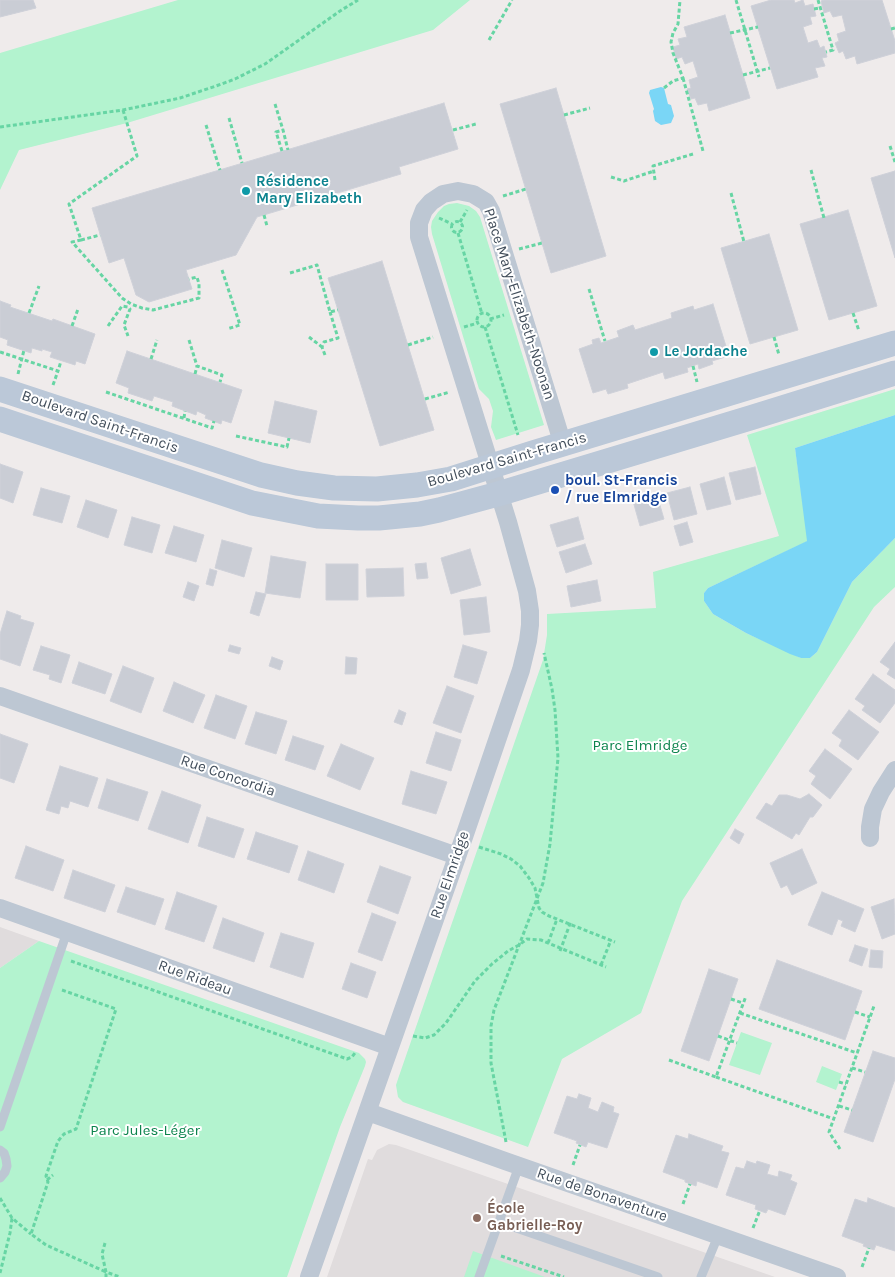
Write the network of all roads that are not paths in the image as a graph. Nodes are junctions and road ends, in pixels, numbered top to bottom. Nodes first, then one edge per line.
1 (895, 343) edge
2 (895, 373) edge
3 (8, 385) edge
4 (0, 419) edge
5 (563, 445) junction
6 (490, 467) junction
7 (498, 494) junction
8 (0, 696) edge
9 (895, 770) edge
10 (870, 838) dead end
11 (457, 856) junction
12 (0, 908) edge
13 (67, 932) junction
14 (390, 1047) junction
15 (368, 1112) junction
16 (0, 1127) edge
17 (0, 1150) edge
18 (519, 1166) junction
19 (0, 1178) edge
20 (499, 1222) junction
21 (718, 1236) junction
22 (309, 1277) edge
23 (479, 1277) edge
24 (658, 1277) edge
25 (701, 1277) edge
26 (837, 1277) edge

1 - 5 street, Boulevard Saint-Francis
2 - 7 street, Boulevard Saint-Francis
3 - 6 street, Boulevard Saint-Francis
4 - 7 street, Boulevard Saint-Francis
5 - 6 street, Boulevard Saint-Francis
5 - 6 street, Place Mary-Elizabeth-Noonan
6 - 7 street, Rue Elmridge
7 - 11 street, Rue Elmridge
8 - 11 street, Rue Concordia
9 - 10 street
11 - 14 street, Rue Elmridge
12 - 13 street, Rue Rideau
13 - 14 street, Rue Rideau
13 - 16 lane
14 - 15 street, Rue Elmridge
15 - 18 street, Rue de Bonaventure
15 - 22 street, Rue Elmridge
17 - 19 lane
18 - 20 lane
18 - 21 street, Rue de Bonaventure
20 - 23 lane
20 - 24 lane
21 - 25 lane
21 - 26 street, Rue de Bonaventure

